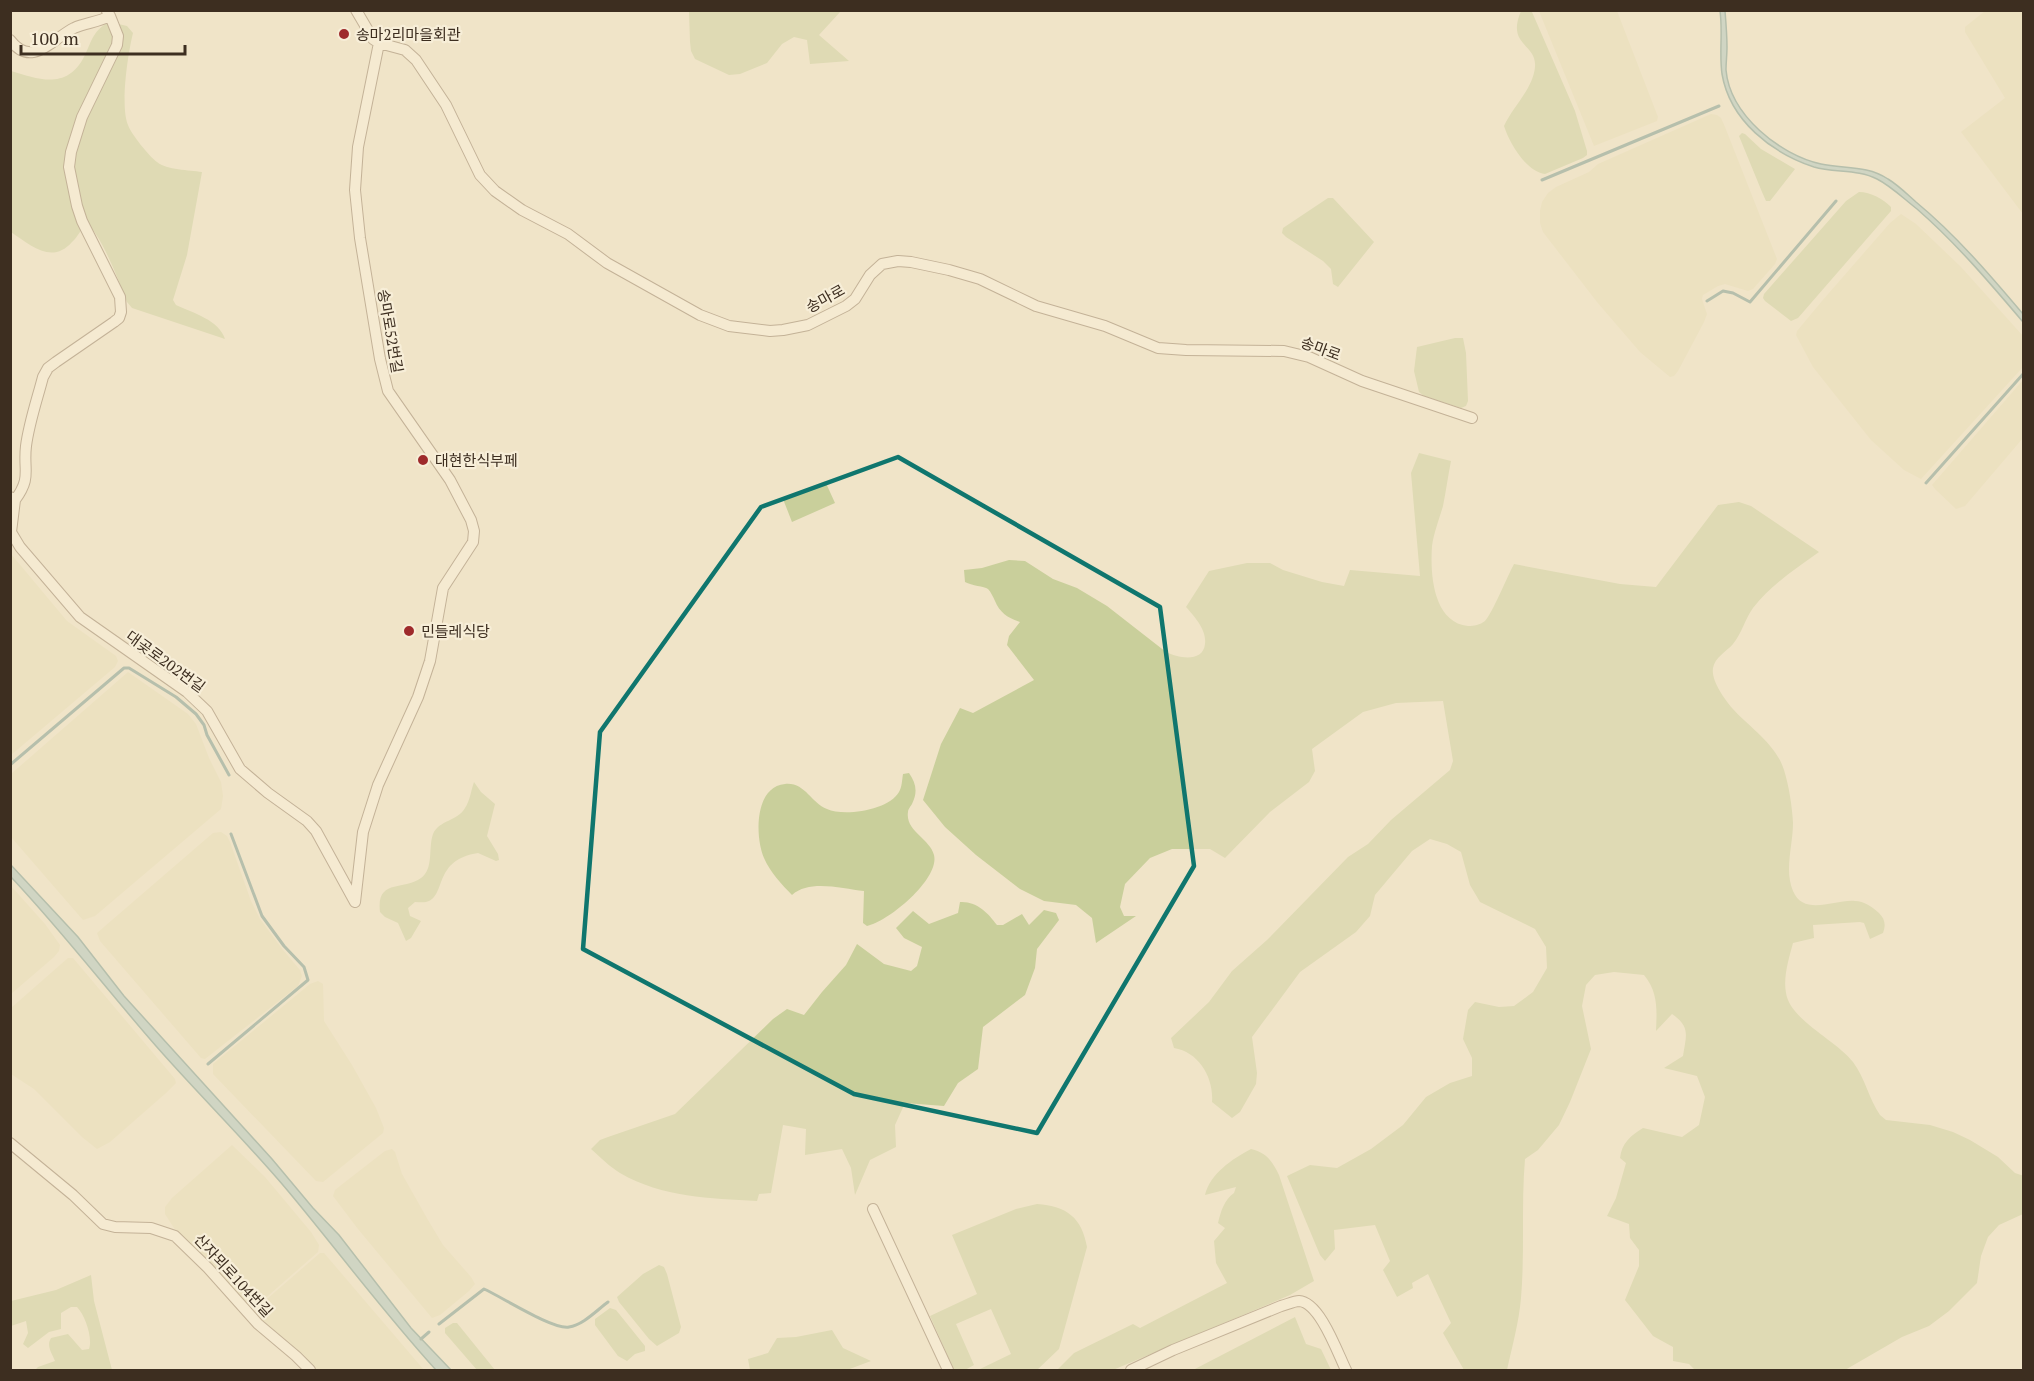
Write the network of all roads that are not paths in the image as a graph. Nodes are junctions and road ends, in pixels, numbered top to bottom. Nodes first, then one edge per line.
1 (356, 10) edge
2 (108, 13) edge
3 (10, 40) edge
4 (379, 43) junction
5 (1472, 418) dead end
6 (13, 498) edge
7 (355, 902) joint
8 (10, 1143) edge
9 (873, 1209) dead end
10 (310, 1371) edge
11 (948, 1371) edge
12 (1131, 1371) edge
13 (1346, 1371) edge

1 - 4 street
2 - 3 street
2 - 6 street, 대곶로202번길
4 - 5 street, 송마로
4 - 7 street, 송마로52번길
6 - 7 street, 대곶로202번길
8 - 10 street, 산자뫼로104번길
9 - 11 street
12 - 13 street

